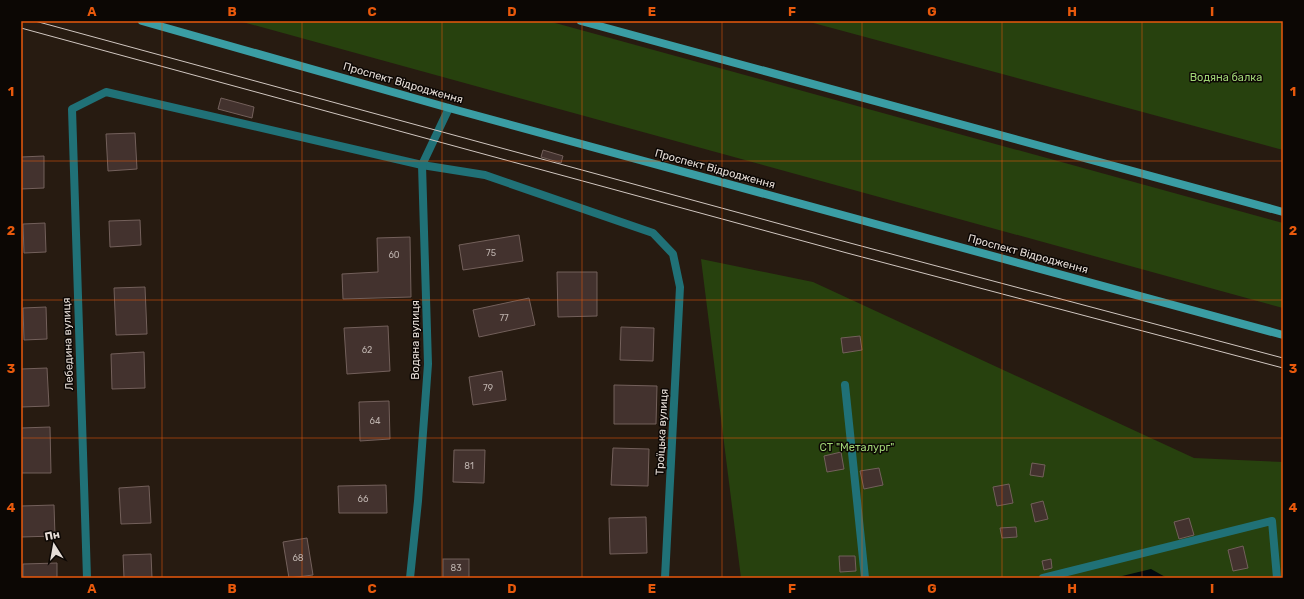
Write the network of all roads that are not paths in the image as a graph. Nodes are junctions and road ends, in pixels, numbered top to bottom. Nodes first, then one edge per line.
1 (142, 21) edge
2 (581, 21) edge
3 (449, 108) junction
4 (72, 109) joint
5 (422, 165) junction
6 (1283, 212) edge
7 (1283, 335) edge
8 (845, 385) dead end
9 (87, 578) edge
10 (410, 578) edge
11 (665, 578) edge
12 (865, 578) edge
13 (1043, 578) edge
14 (1277, 578) edge

1 - 3 main road, Проспект Відродження
2 - 6 main road
3 - 5 street, Водяна вулиця
3 - 7 main road, Проспект Відродження
4 - 5 street, Троїцька вулиця
4 - 9 street, Лебедина вулиця
5 - 10 street, Водяна вулиця
5 - 11 street, Троїцька вулиця
8 - 12 street
13 - 14 street

